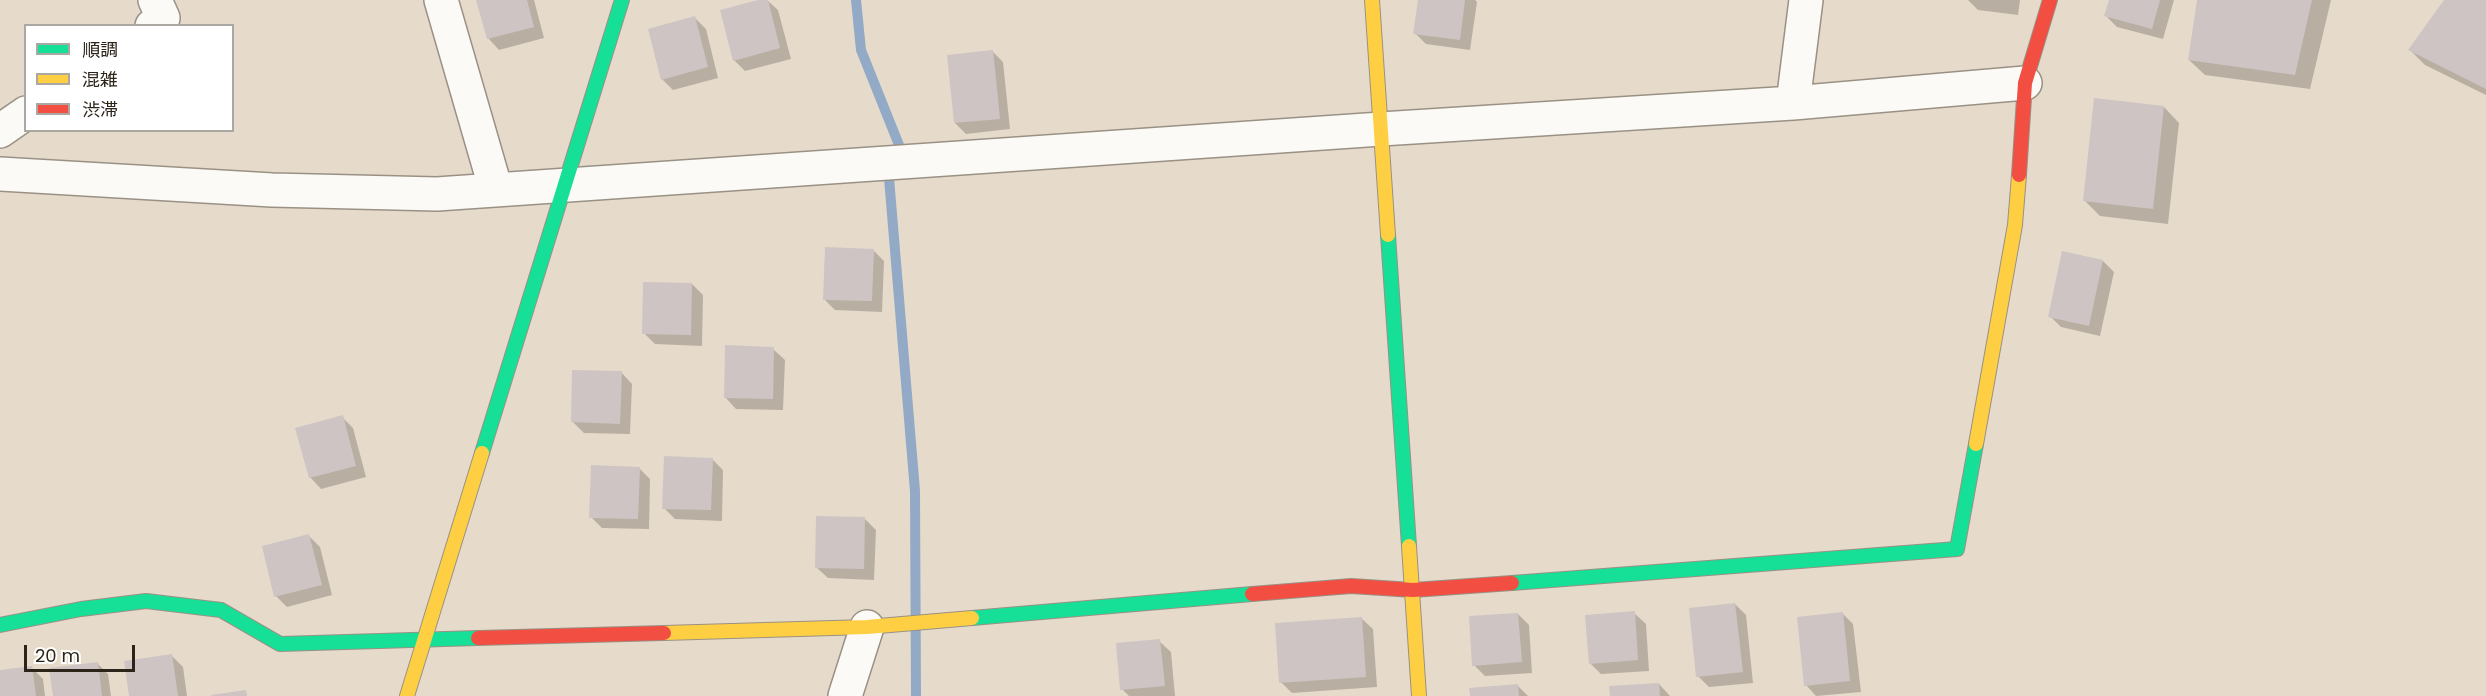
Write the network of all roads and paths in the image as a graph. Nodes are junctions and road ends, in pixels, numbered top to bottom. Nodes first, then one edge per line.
1 (154, 0) edge
2 (441, 0) edge
3 (622, 0) edge
4 (1372, 0) edge
5 (1806, 0) edge
6 (2050, 0) edge
7 (155, 24) edge
8 (2025, 83) junction
9 (1793, 103) junction
10 (24, 114) edge
11 (1381, 129) junction
12 (0, 131) edge
13 (0, 174) edge
14 (564, 185) junction
15 (496, 190) junction
16 (1413, 590) junction
17 (0, 625) edge
18 (867, 627) junction
19 (424, 641) junction
20 (407, 696) edge
21 (845, 696) edge
22 (1419, 696) edge

1 - 7 street
2 - 15 street
3 - 14 street
4 - 11 street
5 - 9 street
6 - 8 street
8 - 9 street
8 - 16 street
9 - 11 street
10 - 12 street
11 - 14 street
11 - 16 street
13 - 15 street
14 - 15 street
14 - 19 street
16 - 18 street
16 - 22 street
17 - 19 street
18 - 19 street
18 - 21 street
19 - 20 street

